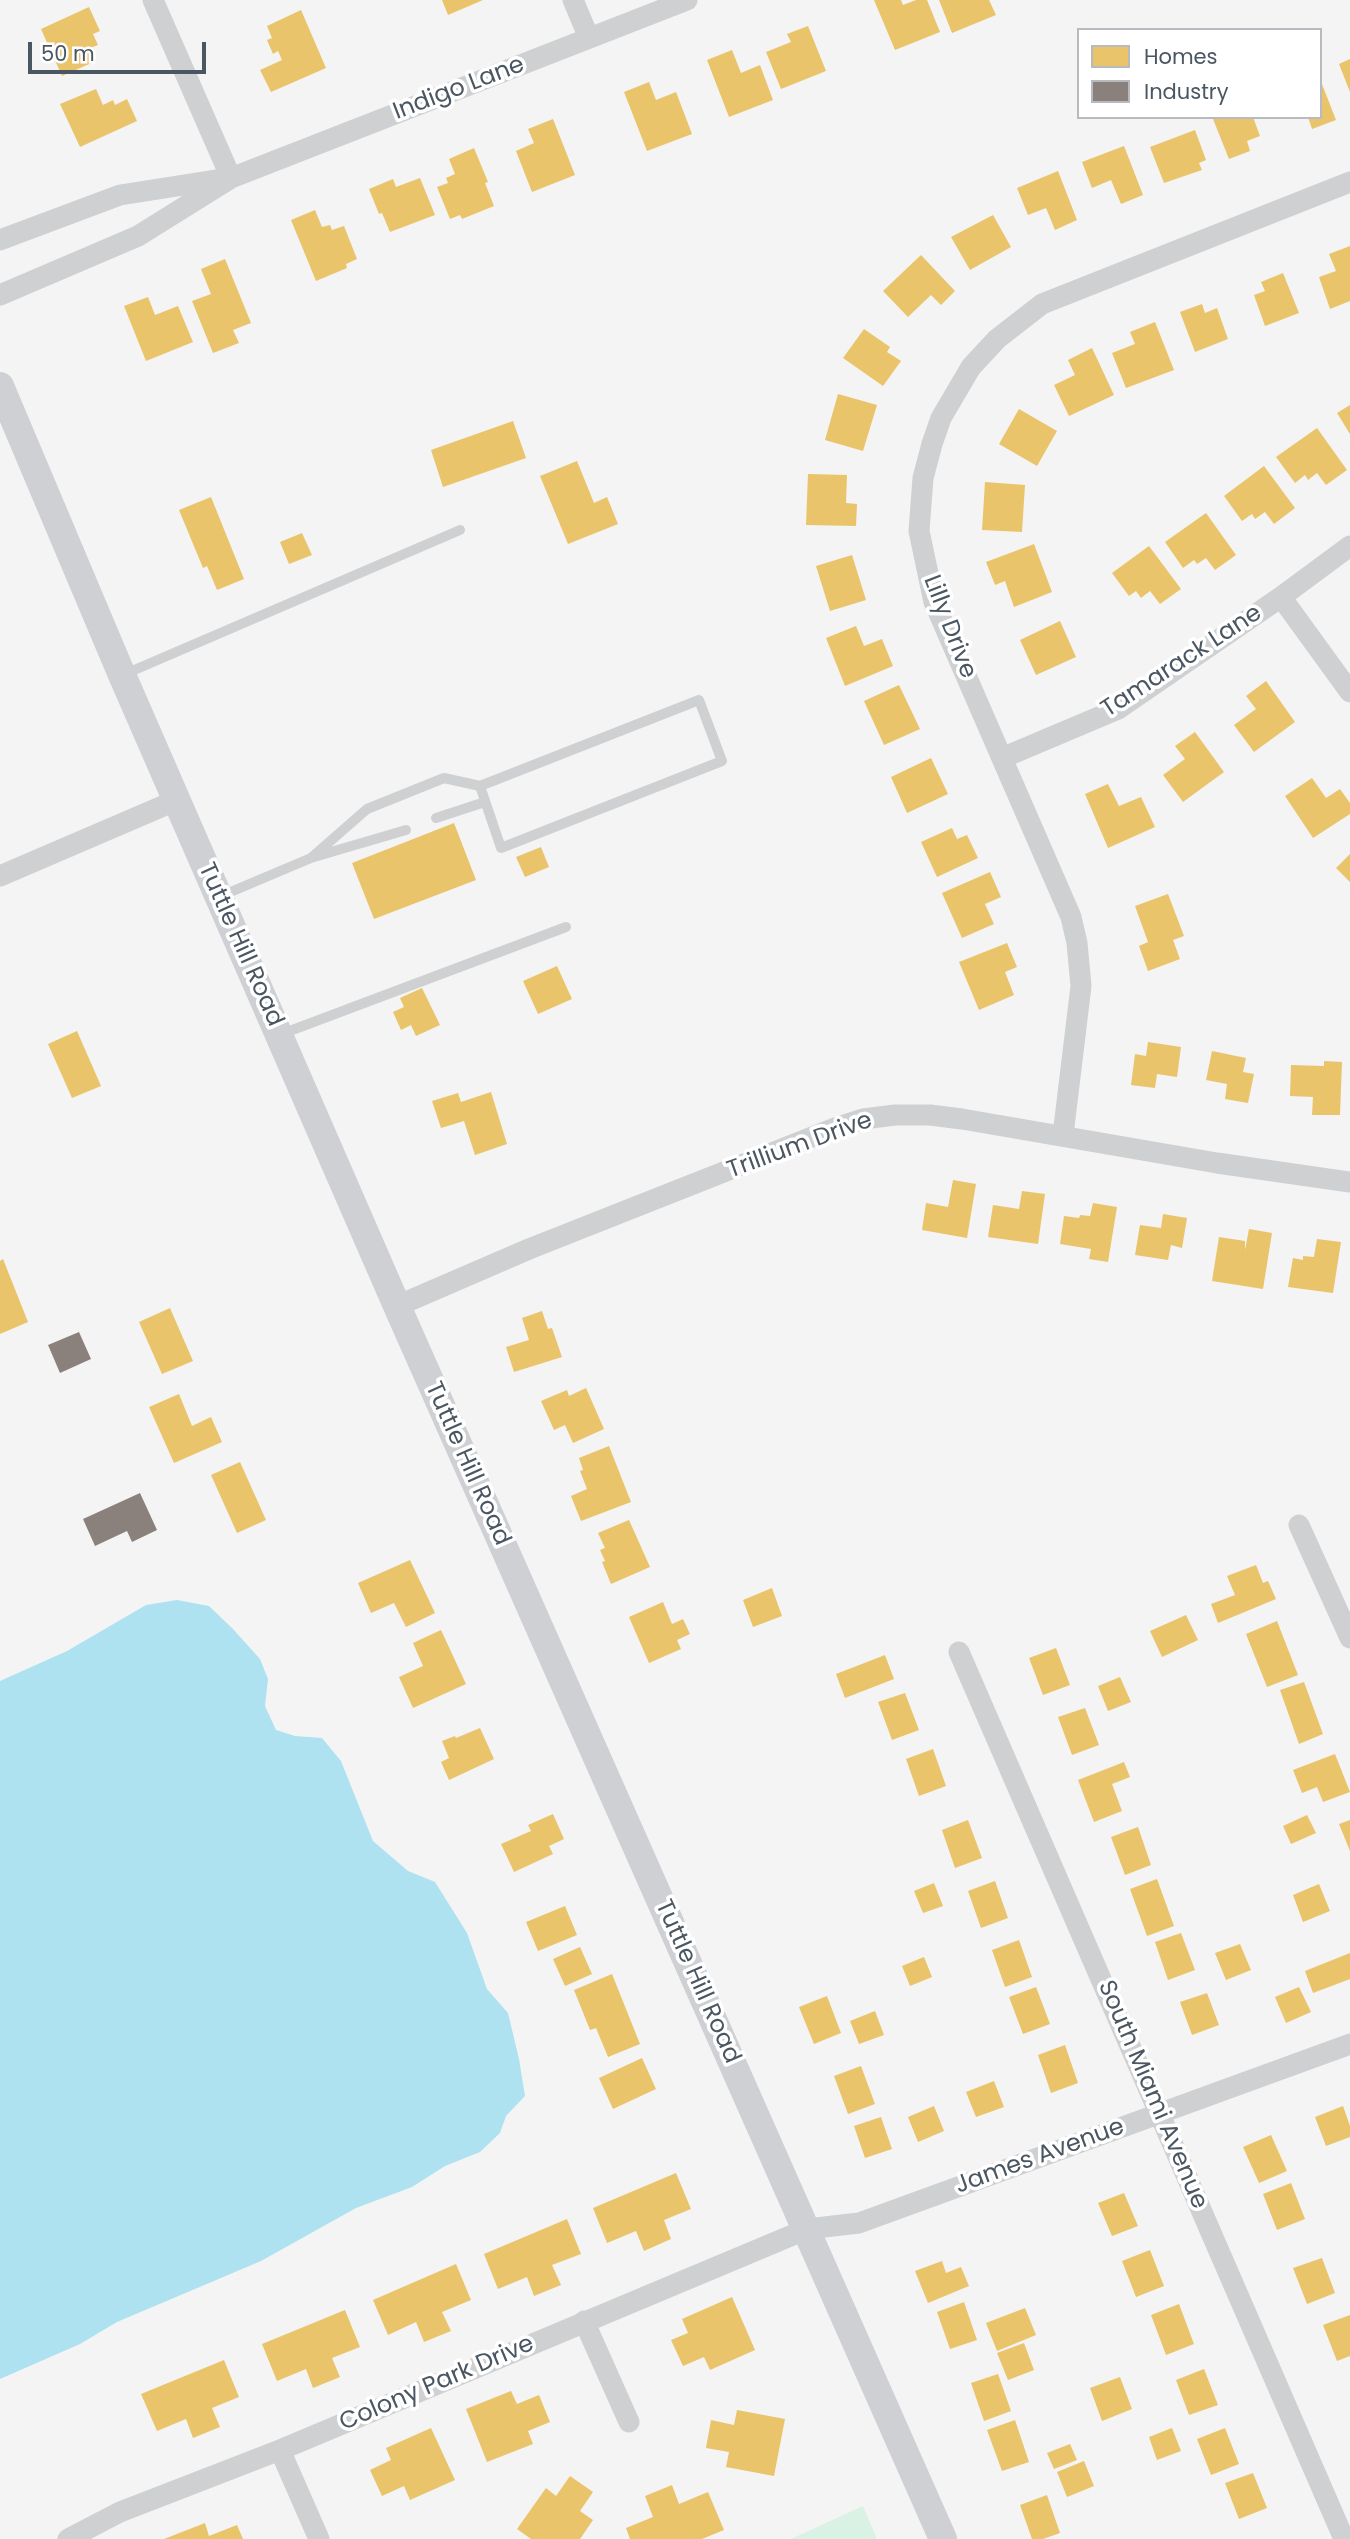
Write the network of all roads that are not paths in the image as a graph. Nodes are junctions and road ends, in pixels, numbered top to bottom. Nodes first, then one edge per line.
1 (153, 0) edge
2 (573, 0) edge
3 (687, 0) edge
4 (589, 38) junction
5 (231, 178) junction
6 (1350, 183) edge
7 (0, 240) edge
8 (0, 295) edge
9 (0, 386) edge
10 (460, 530) dead end
11 (1350, 546) edge
12 (1281, 597) junction
13 (122, 675) junction
14 (1350, 692) edge
15 (1002, 758) junction
16 (480, 786) junction
17 (177, 800) junction
18 (485, 802) junction
19 (436, 818) dead end
20 (406, 830) dead end
21 (311, 858) junction
22 (0, 876) edge
23 (218, 897) junction
24 (566, 927) dead end
25 (279, 1035) junction
26 (1063, 1135) junction
27 (1350, 1182) edge
28 (397, 1306) junction
29 (1299, 1525) dead end
30 (1350, 1638) edge
31 (959, 1652) dead end
32 (1350, 2044) edge
33 (1161, 2113) junction
34 (807, 2229) junction
35 (584, 2321) junction
36 (629, 2422) dead end
37 (281, 2450) junction
38 (68, 2539) edge
39 (319, 2539) edge
40 (943, 2539) edge
41 (1344, 2539) edge

1 - 5 street
2 - 4 street
3 - 4 street, Indigo Lane
4 - 5 street, Indigo Lane
5 - 7 street, Indigo Lane
5 - 8 street, Indigo Lane
6 - 15 street, Lilly Drive
9 - 13 main road, Tuttle Hill Road
10 - 13 lane
11 - 12 street, Tamarack Lane
12 - 14 street
12 - 15 street, Tamarack Lane
13 - 17 main road, Tuttle Hill Road
15 - 26 street, Lilly Drive
16 - 18 lane
16 - 18 lane
16 - 21 lane
17 - 22 street
17 - 23 main road, Tuttle Hill Road
18 - 19 lane
20 - 21 lane
21 - 23 lane
23 - 25 main road, Tuttle Hill Road
24 - 25 lane
25 - 28 main road, Tuttle Hill Road
26 - 27 street, Trillium Drive
26 - 28 street, Trillium Drive
28 - 34 main road, Tuttle Hill Road
29 - 30 street
31 - 33 street, South Miami Avenue
32 - 33 street, James Avenue
33 - 34 street, James Avenue
33 - 41 street, South Miami Avenue
34 - 35 street, Colony Park Drive
34 - 40 main road, Tuttle Hill Road
35 - 36 street
35 - 37 street, Colony Park Drive
37 - 38 street, Colony Park Drive
37 - 39 street

